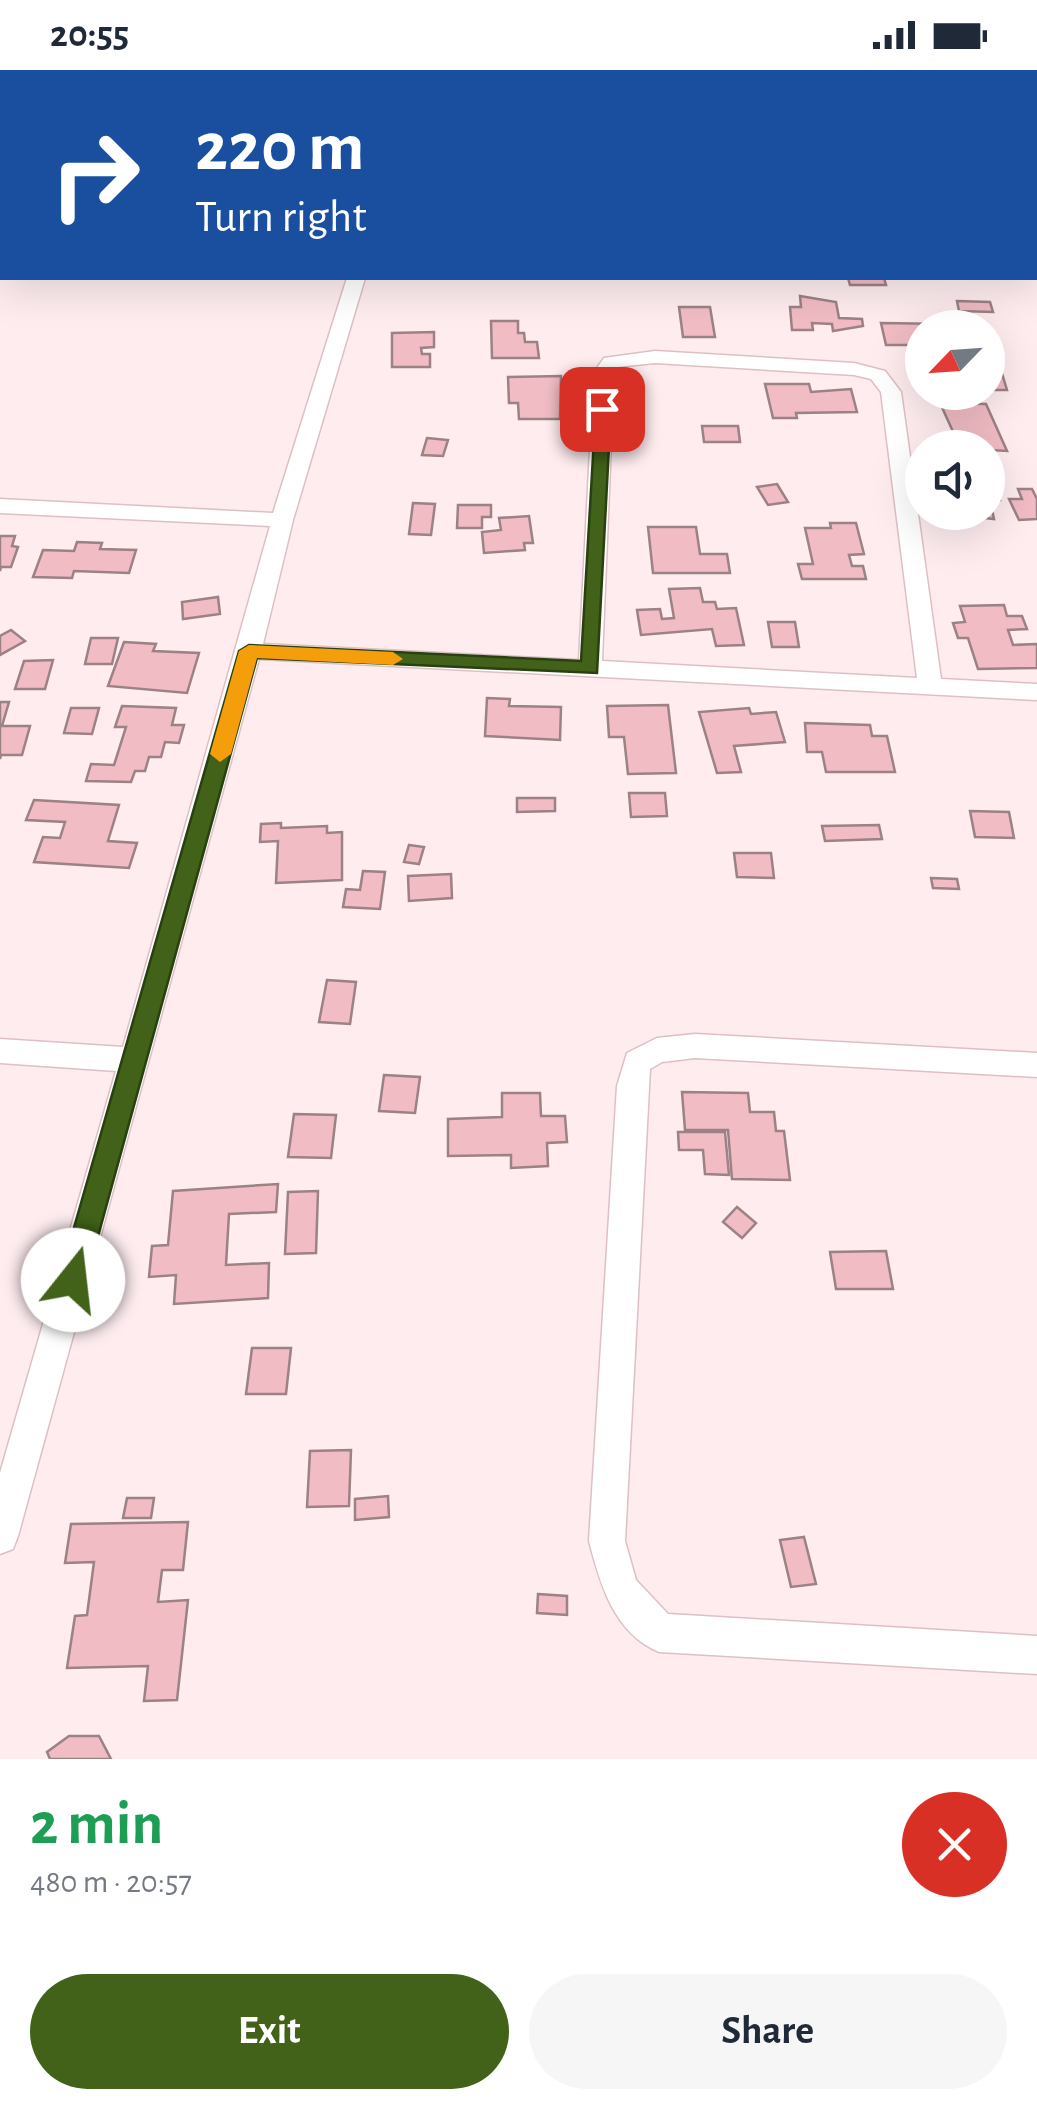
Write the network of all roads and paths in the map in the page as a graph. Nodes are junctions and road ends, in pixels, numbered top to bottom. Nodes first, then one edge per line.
1 (355, 280) edge
2 (0, 506) edge
3 (282, 520) junction
4 (249, 651) junction
5 (590, 668) junction
6 (930, 686) junction
7 (1037, 692) edge
8 (0, 1051) edge
9 (135, 1060) junction
10 (1037, 1065) edge
11 (0, 1536) edge
12 (1037, 1655) edge

1 - 3 street
2 - 3 street
3 - 4 street
4 - 5 street
4 - 9 street
5 - 6 street
5 - 6 street
6 - 7 street
8 - 9 street
9 - 11 street
10 - 12 street

